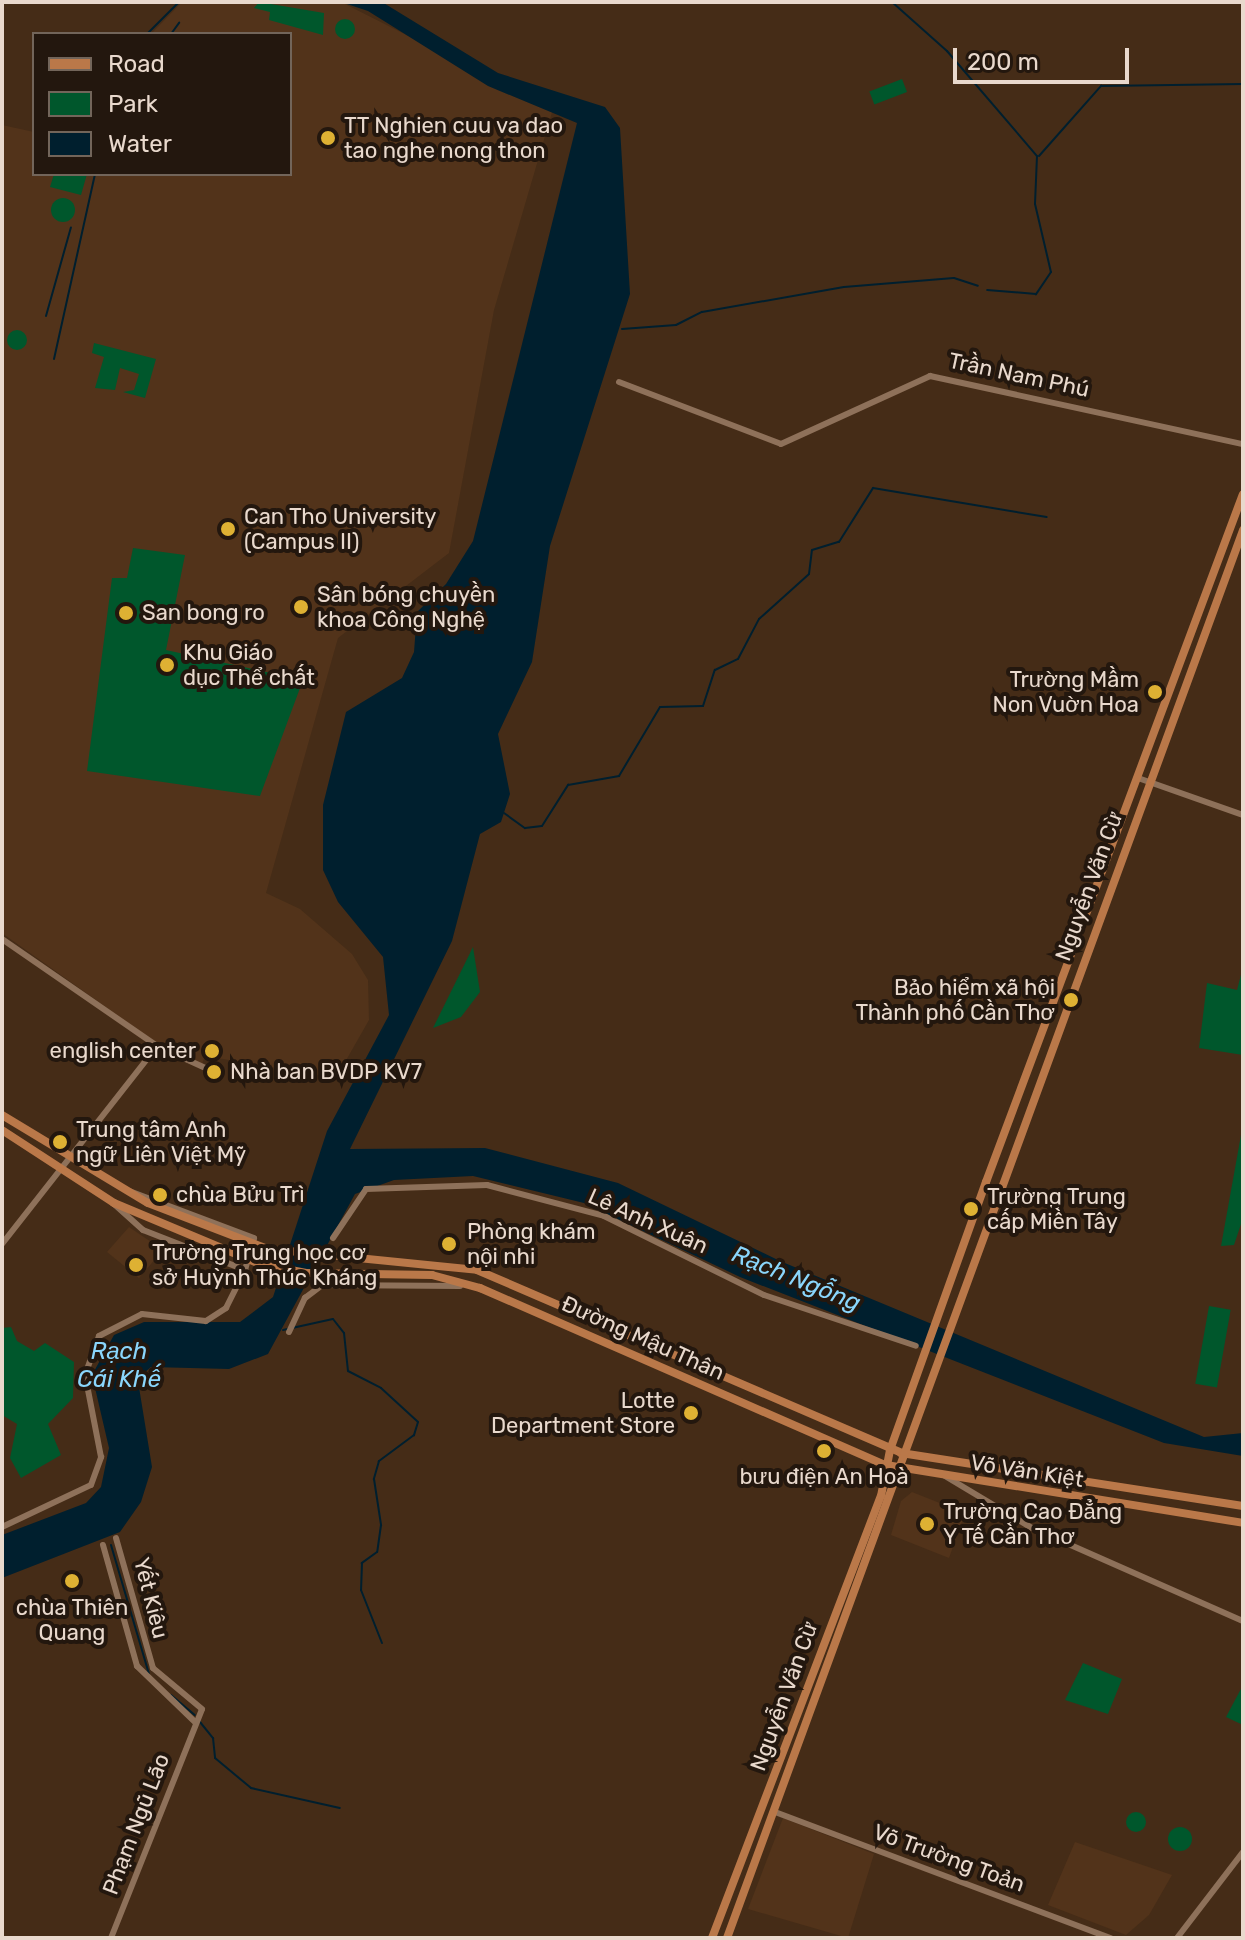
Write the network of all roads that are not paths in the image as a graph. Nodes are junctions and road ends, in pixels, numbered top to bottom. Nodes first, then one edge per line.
1 (619, 382) dead end
2 (1243, 444) edge
3 (1243, 494) edge
4 (1243, 530) edge
5 (1142, 780) junction
6 (1243, 815) edge
7 (2, 939) edge
8 (157, 1046) junction
9 (1033, 1058) junction
10 (1044, 1062) junction
11 (210, 1070) dead end
12 (2, 1115) edge
13 (2, 1130) edge
14 (71, 1160) junction
15 (63, 1170) junction
16 (125, 1190) junction
17 (114, 1203) junction
18 (333, 1238) dead end
19 (2, 1244) edge
20 (245, 1270) junction
21 (472, 1286) junction
22 (290, 1330) dead end
23 (916, 1346) dead end
24 (734, 1384) junction
25 (729, 1395) junction
26 (890, 1450) junction
27 (901, 1453) junction
28 (886, 1465) junction
29 (900, 1469) junction
30 (944, 1476) junction
31 (1243, 1506) edge
32 (1243, 1523) edge
33 (2, 1527) edge
34 (116, 1538) dead end
35 (103, 1545) dead end
36 (129, 1602) junction
37 (1243, 1621) edge
38 (148, 1671) junction
39 (195, 1722) junction
40 (763, 1808) junction
41 (775, 1812) junction
42 (1243, 1852) edge
43 (111, 1938) edge
44 (712, 1938) edge
45 (727, 1938) edge
46 (1111, 1938) edge
47 (1177, 1938) edge

1 - 2 street, Trần Nam Phú
3 - 5 main road
4 - 5 main road, Nguyễn Văn Cừ
5 - 6 street
5 - 9 main road, Nguyễn Văn Cừ
5 - 10 main road, Nguyễn Văn Cừ
7 - 8 street
8 - 11 street
8 - 14 street
9 - 10 main road
9 - 26 main road, Nguyễn Văn Cừ
10 - 27 main road, Nguyễn Văn Cừ
12 - 14 main road
13 - 15 main road
14 - 15 street
14 - 16 main road
15 - 17 main road
15 - 19 street
16 - 20 street
16 - 24 main road, Đường Mậu Thân
17 - 20 street
17 - 21 main road, Đường Mậu Thân
18 - 23 street, Lê Anh Xuân
20 - 33 street
21 - 22 street
21 - 25 main road, Đường Mậu Thân
24 - 25 main road
24 - 26 main road, Đường Mậu Thân
25 - 28 main road, Đường Mậu Thân
26 - 27 main road, Đường Mậu Thân
26 - 28 main road, Nguyễn Văn Cừ
27 - 29 main road, Nguyễn Văn Cừ
27 - 31 main road, Võ Văn Kiệt
28 - 29 main road, Đường Mậu Thân
28 - 40 main road, Nguyễn Văn Cừ
29 - 30 main road, Võ Văn Kiệt
29 - 41 main road, Nguyễn Văn Cừ
30 - 32 main road, Võ Văn Kiệt
30 - 37 street
34 - 36 street, Yết Kiêu
35 - 36 street, Yết Kiêu
36 - 38 street, Yết Kiêu
36 - 38 street, Yết Kiêu
38 - 39 street
38 - 39 street, Yết Kiêu
39 - 43 street, Phạm Ngũ Lão
40 - 41 main road
40 - 44 main road, Nguyễn Văn Cừ
41 - 45 main road, Nguyễn Văn Cừ
41 - 46 street, Võ Trường Toản
42 - 47 street

